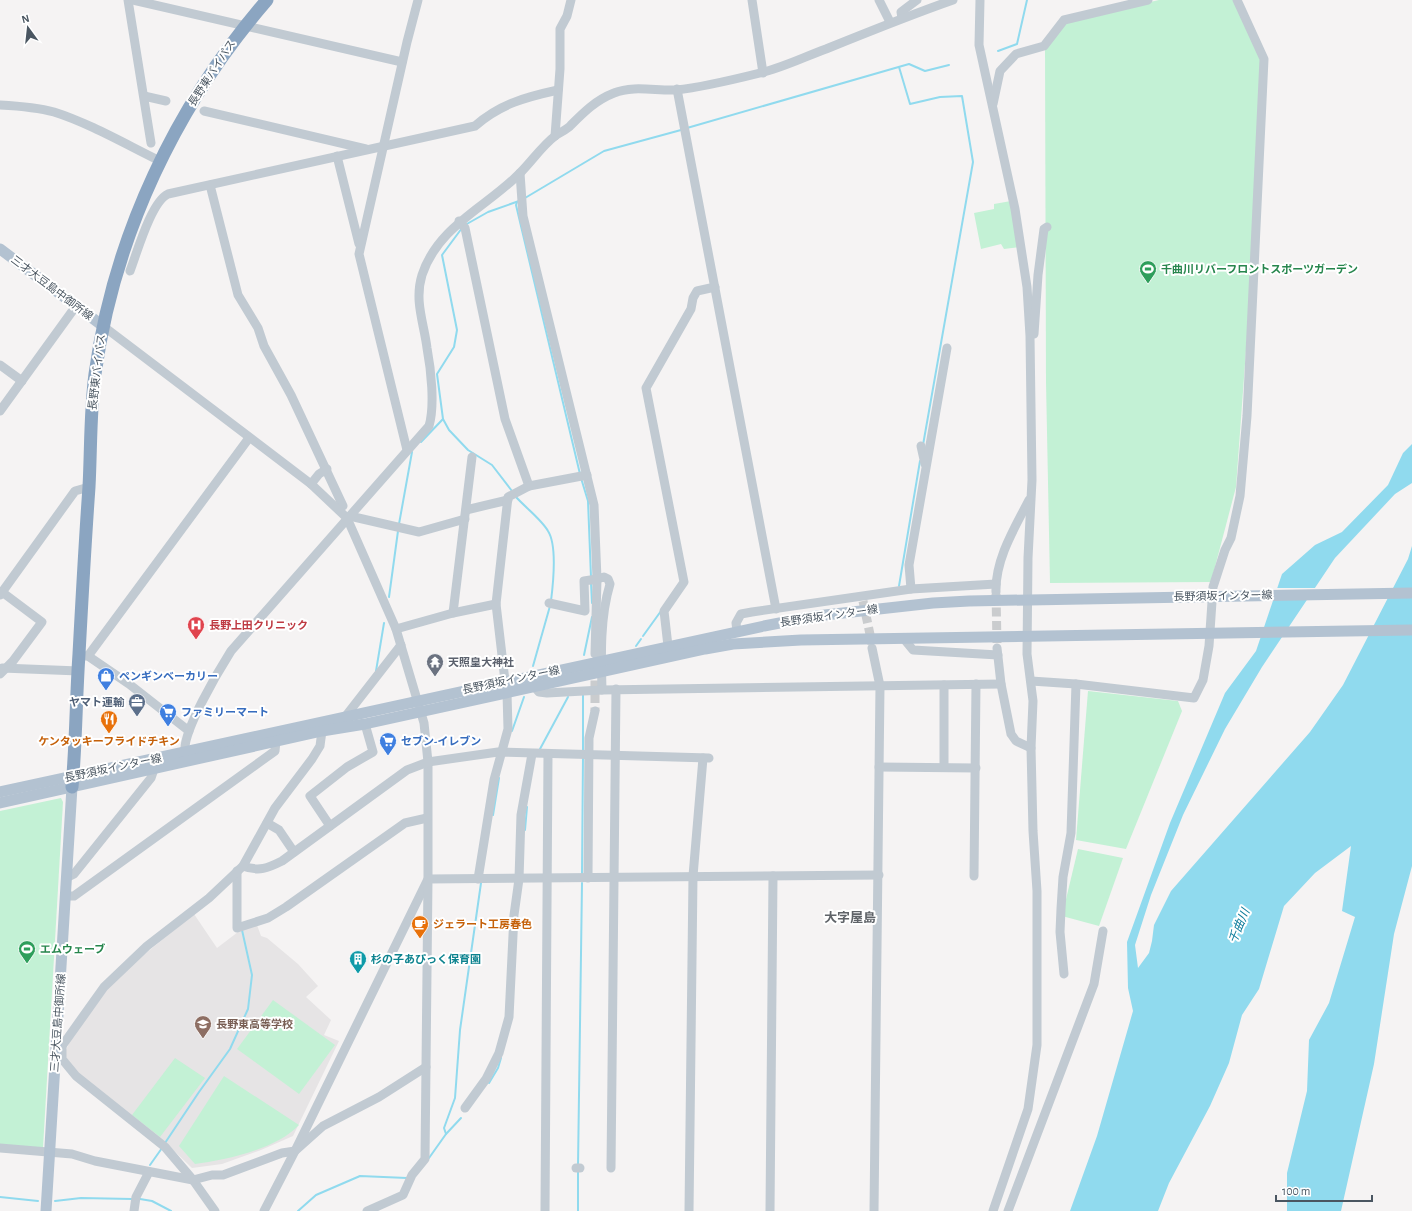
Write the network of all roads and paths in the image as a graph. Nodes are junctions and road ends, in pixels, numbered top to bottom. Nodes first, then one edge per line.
1 (128, 0) edge
2 (133, 0) edge
3 (267, 0) edge
4 (418, 0) edge
5 (571, 0) edge
6 (752, 0) edge
7 (880, 0) edge
8 (917, 0) edge
9 (953, 0) edge
10 (980, 0) edge
11 (1148, 0) edge
12 (1237, 0) edge
13 (902, 18) junction
14 (890, 22) junction
15 (245, 25) junction
16 (402, 62) junction
17 (763, 72) junction
18 (558, 90) junction
19 (677, 90) junction
20 (144, 96) junction
21 (166, 102) dead end
22 (0, 105) edge
23 (993, 105) junction
24 (204, 111) dead end
25 (555, 136) junction
26 (151, 144) dead end
27 (383, 146) junction
28 (369, 150) junction
29 (337, 156) junction
30 (160, 161) junction
31 (520, 173) junction
32 (210, 185) junction
33 (462, 224) junction
34 (1047, 227) dead end
35 (360, 248) junction
36 (0, 249) edge
37 (130, 271) dead end
38 (715, 287) junction
39 (76, 306) junction
40 (103, 326) junction
41 (1030, 336) junction
42 (947, 348) dead end
43 (0, 365) edge
44 (22, 381) junction
45 (0, 411) edge
46 (249, 438) junction
47 (921, 446) dead end
48 (407, 450) junction
49 (472, 457) dead end
50 (926, 467) junction
51 (327, 469) junction
52 (582, 476) junction
53 (311, 484) junction
54 (529, 486) junction
55 (89, 487) junction
56 (1030, 497) junction
57 (508, 500) junction
58 (343, 506) dead end
59 (466, 515) junction
60 (350, 517) junction
61 (592, 580) junction
62 (911, 589) junction
63 (1412, 593) edge
64 (1, 594) edge
65 (1030, 599) junction
66 (496, 604) junction
67 (550, 604) dead end
68 (776, 608) junction
69 (453, 613) junction
70 (396, 629) junction
71 (1412, 630) edge
72 (737, 631) junction
73 (1030, 637) junction
74 (904, 639) junction
75 (401, 645) junction
76 (668, 646) junction
77 (872, 648) tunnel mouth
78 (83, 656) junction
79 (599, 662) junction
80 (2, 670) edge
81 (79, 671) junction
82 (1031, 681) junction
83 (976, 684) junction
84 (1001, 684) junction
85 (1076, 684) junction
86 (944, 685) junction
87 (534, 686) junction
88 (880, 686) junction
89 (506, 687) junction
90 (616, 689) junction
91 (602, 690) junction
92 (419, 705) junction
93 (595, 711) tunnel mouth
94 (345, 717) junction
95 (365, 724) junction
96 (189, 731) junction
97 (322, 731) junction
98 (276, 741) junction
99 (1031, 748) junction
100 (185, 752) junction
101 (502, 752) junction
102 (532, 754) junction
103 (548, 754) junction
104 (617, 754) junction
105 (585, 755) junction
106 (428, 762) junction
107 (879, 768) junction
108 (944, 768) junction
109 (976, 768) junction
110 (154, 769) junction
111 (72, 782) junction
112 (0, 792) edge
113 (0, 803) edge
114 (427, 818) junction
115 (267, 823) junction
116 (330, 826) junction
117 (294, 852) junction
118 (240, 868) junction
119 (879, 875) junction
120 (693, 876) junction
121 (773, 876) junction
122 (974, 876) dead end
123 (66, 878) junction
124 (588, 878) junction
125 (615, 878) junction
126 (428, 879) junction
127 (478, 879) junction
128 (519, 879) junction
129 (546, 879) junction
130 (65, 896) junction
131 (1103, 931) dead end
132 (1064, 974) dead end
133 (59, 1046) junction
134 (426, 1067) junction
135 (465, 1108) dead end
136 (0, 1148) edge
137 (50, 1151) junction
138 (296, 1151) junction
139 (611, 1168) dead end
140 (149, 1172) junction
141 (193, 1180) junction
142 (46, 1211) edge
143 (134, 1211) edge
144 (215, 1211) edge
145 (264, 1211) edge
146 (367, 1211) edge
147 (544, 1211) edge
148 (689, 1211) edge
149 (770, 1211) edge
150 (874, 1211) edge
151 (993, 1211) edge
152 (1008, 1211) edge

1 - 20 street
2 - 15 street
3 - 15 highway, 長野東バイパス
4 - 16 street
5 - 18 street
6 - 17 street
7 - 14 street
8 - 13 street
9 - 13 street
10 - 23 street
11 - 23 street
12 - 85 street
13 - 14 street
14 - 17 street
15 - 16 street
15 - 30 highway, 長野東バイパス
16 - 27 street
17 - 19 street
18 - 25 street
18 - 27 street
19 - 25 street
19 - 38 street
20 - 21 street
20 - 26 street
22 - 30 street
23 - 41 street
24 - 28 street
25 - 31 street
27 - 28 street
27 - 35 street
28 - 29 street
29 - 32 street
29 - 35 street
30 - 40 highway, 長野東バイパス
31 - 33 street
31 - 52 street
32 - 37 street
32 - 51 street
33 - 48 street
33 - 54 street
34 - 41 street
35 - 48 street
36 - 39 main road, 三才大豆島中御所線
38 - 68 street
38 - 76 street
39 - 40 main road, 三才大豆島中御所線
39 - 44 street
40 - 46 street
40 - 55 highway, 長野東バイパス
41 - 56 street
42 - 50 street
43 - 44 street
44 - 45 street
46 - 53 street
46 - 78 street
47 - 50 street
48 - 60 street
49 - 59 street
50 - 62 street
51 - 53 street
51 - 58 street
52 - 54 street
52 - 61 street
53 - 60 street
54 - 57 street
55 - 64 street
55 - 78 highway, 長野東バイパス
56 - 62 street
56 - 65 street
57 - 59 street
57 - 66 street
59 - 60 street
59 - 69 street
60 - 70 street
60 - 96 street
61 - 67 street
61 - 79 street
61 - 79 street
62 - 68 street
63 - 65 main road, 長野須坂インター線
64 - 80 street
65 - 72 main road, 長野須坂インター線
65 - 73 street
66 - 69 street
66 - 89 street
68 - 72 street
69 - 70 street
70 - 75 street
71 - 73 main road, 長野須坂インター線
72 - 76 main road, 長野須坂インター線
73 - 74 main road, 長野須坂インター線
73 - 82 street
74 - 79 main road, 長野須坂インター線
74 - 84 street
75 - 92 street
75 - 94 street
76 - 79 main road, 長野須坂インター線
77 - 88 street
78 - 81 highway, 長野東バイパス
78 - 96 street
79 - 87 main road, 長野須坂インター線
79 - 89 main road, 長野須坂インター線
79 - 91 street
80 - 81 street
81 - 111 highway, 長野東バイパス
82 - 85 street
82 - 99 street
83 - 84 street
83 - 86 street
83 - 109 street
84 - 99 street
85 - 132 street
86 - 88 street
86 - 108 street
87 - 89 main road, 長野須坂インター線
87 - 91 street
88 - 90 street
88 - 107 street
89 - 92 main road, 長野須坂インター線
89 - 101 street
90 - 91 street
90 - 104 street
92 - 94 main road, 長野須坂インター線
92 - 95 main road, 長野須坂インター線
92 - 106 street
93 - 105 street
94 - 100 main road, 長野須坂インター線
95 - 97 main road, 長野須坂インター線
95 - 116 street
96 - 100 street
97 - 98 main road, 長野須坂インター線
97 - 115 street
98 - 110 main road, 長野須坂インター線
98 - 130 street
99 - 151 street
100 - 111 main road, 長野須坂インター線
101 - 102 street
101 - 106 street
101 - 127 street
102 - 103 street
102 - 128 street
103 - 105 street
103 - 129 street
104 - 105 street
104 - 120 street
104 - 125 street
105 - 124 street
106 - 114 street
106 - 116 street
107 - 108 street
107 - 119 street
108 - 109 street
109 - 122 street
110 - 111 main road, 長野須坂インター線
110 - 123 street
111 - 112 main road, 長野須坂インター線
111 - 113 main road, 長野須坂インター線
111 - 123 main road, 三才大豆島中御所線
114 - 118 street
114 - 126 street
115 - 117 street
115 - 118 street
116 - 117 street
117 - 118 street
118 - 133 street
119 - 121 street
119 - 150 street
120 - 121 street
120 - 125 street
120 - 148 street
121 - 149 street
123 - 130 main road, 三才大豆島中御所線
124 - 125 street
124 - 129 street
125 - 139 street
126 - 127 street
126 - 134 street
126 - 138 street
127 - 128 street
128 - 129 street
128 - 135 street
129 - 147 street
130 - 133 main road, 三才大豆島中御所線
131 - 152 street
133 - 137 main road, 三才大豆島中御所線
133 - 141 street
134 - 138 street
134 - 146 street
136 - 137 street
137 - 140 street
137 - 142 main road, 三才大豆島中御所線
138 - 141 street
138 - 145 street
140 - 141 street
140 - 143 street
141 - 144 street

